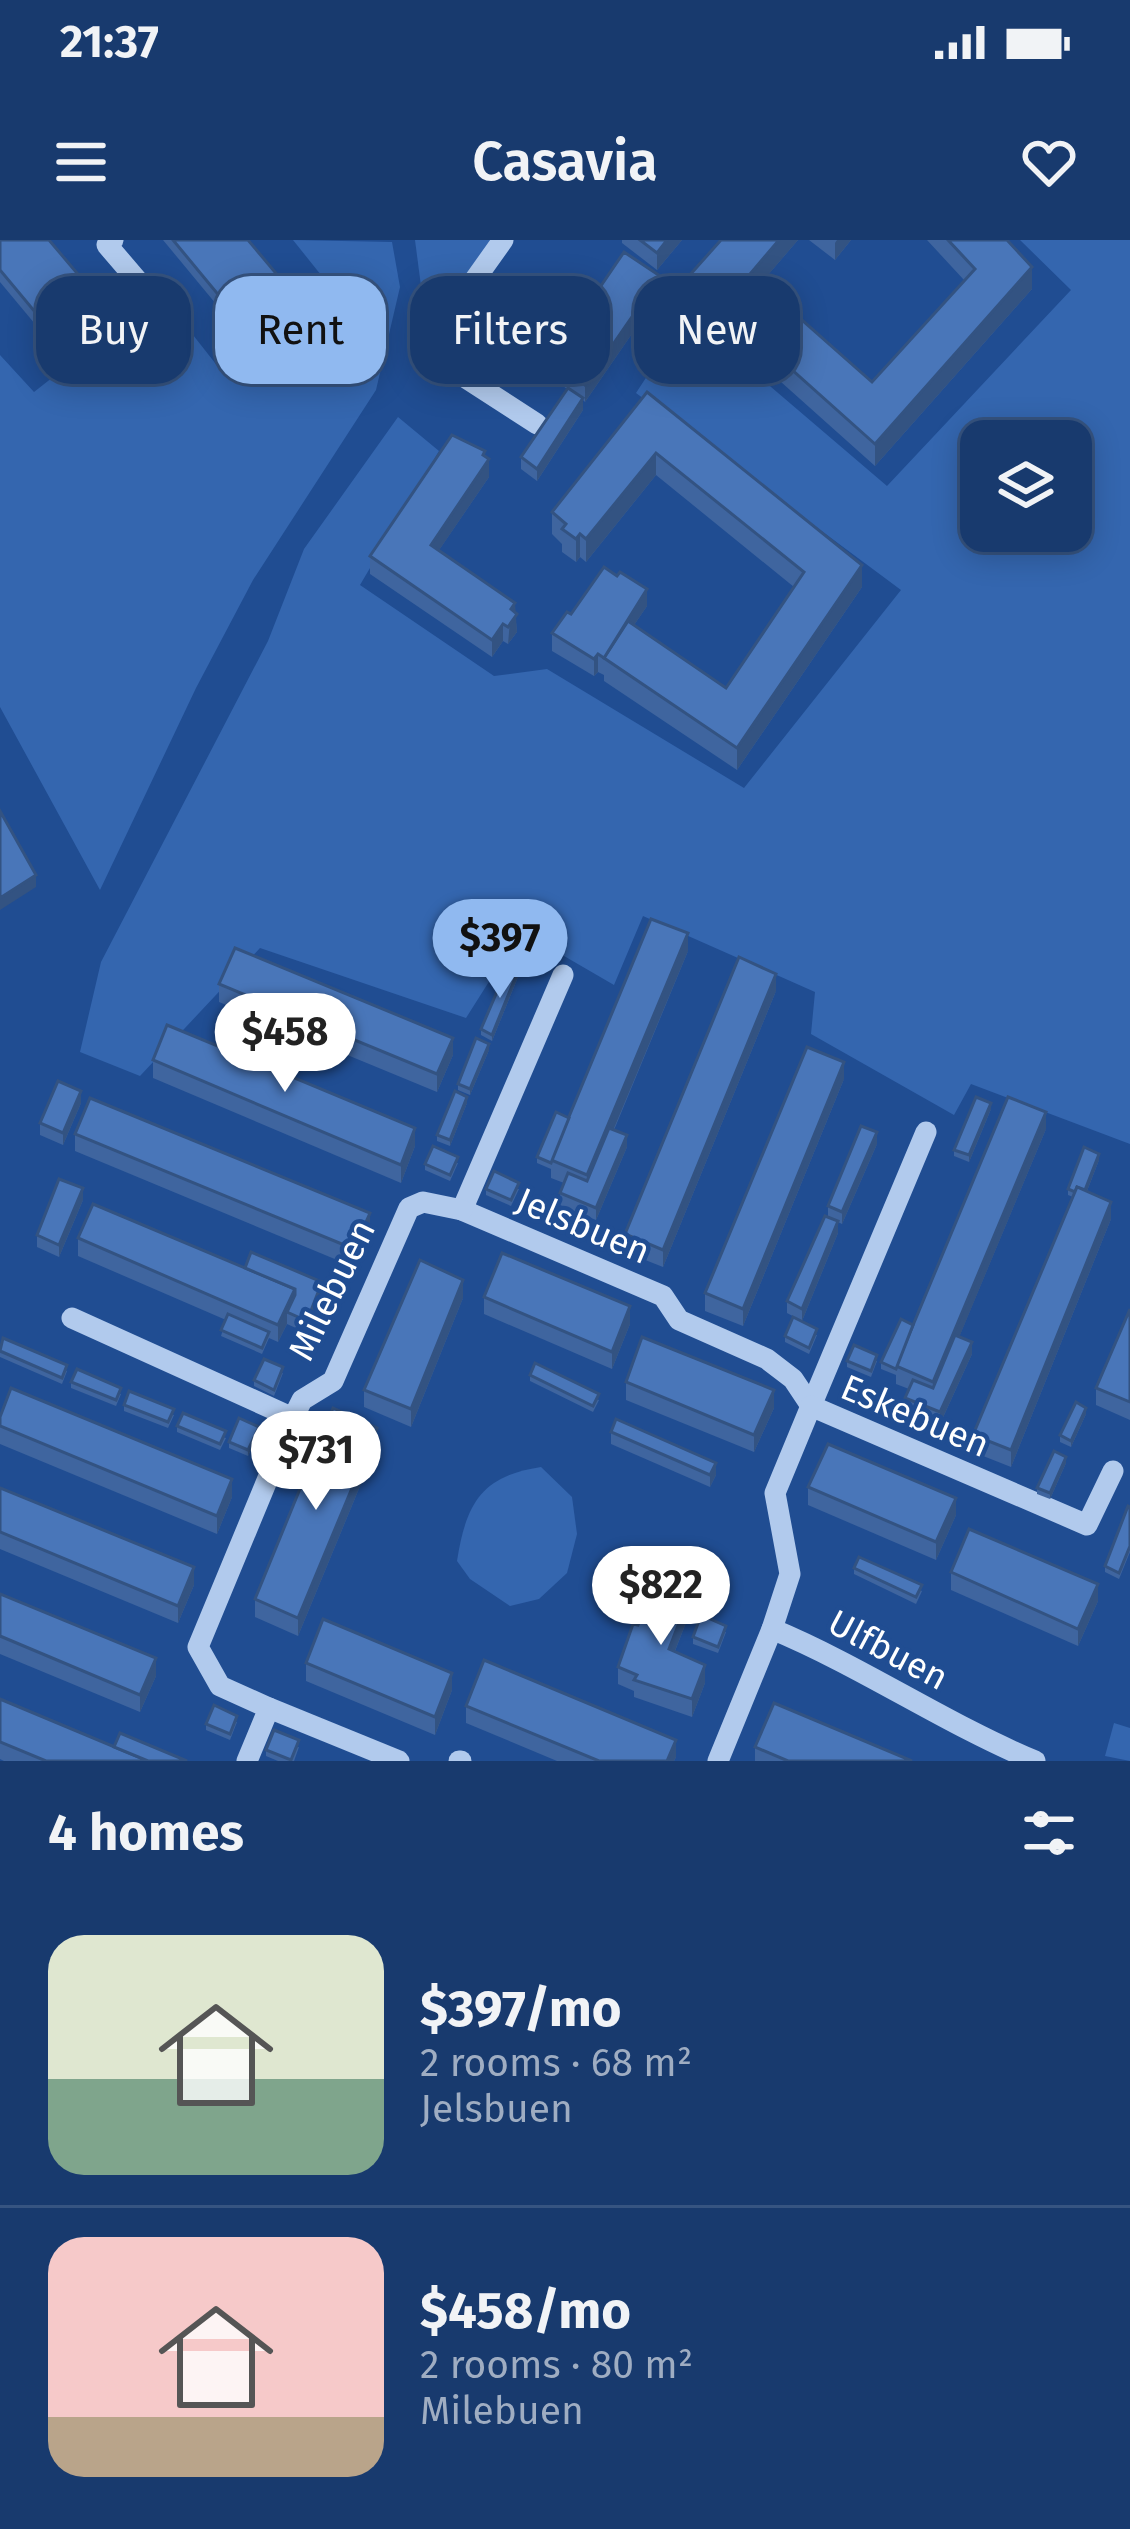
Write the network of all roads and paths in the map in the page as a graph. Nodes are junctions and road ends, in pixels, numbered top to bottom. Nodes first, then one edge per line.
1 (112, 240) edge
2 (503, 240) edge
3 (134, 276) edge
4 (537, 424) edge
5 (563, 975) dead end
6 (926, 1132) dead end
7 (462, 1210) junction
8 (72, 1318) dead end
9 (811, 1406) junction
10 (293, 1418) junction
11 (1113, 1471) dead end
12 (772, 1629) junction
13 (269, 1708) junction
14 (247, 1761) edge
15 (399, 1761) edge
16 (718, 1761) edge
17 (1035, 1761) edge

1 - 3 street
2 - 4 street
5 - 7 street, Jelsbuen
6 - 9 street
7 - 9 street, Jelsbuen
7 - 10 street, Milebuen
8 - 10 street
9 - 11 street, Eskebuen
9 - 12 street, Eskebuen
10 - 13 street
12 - 16 street, Ulfbuen
12 - 17 street, Ulfbuen
13 - 14 street
13 - 15 street

